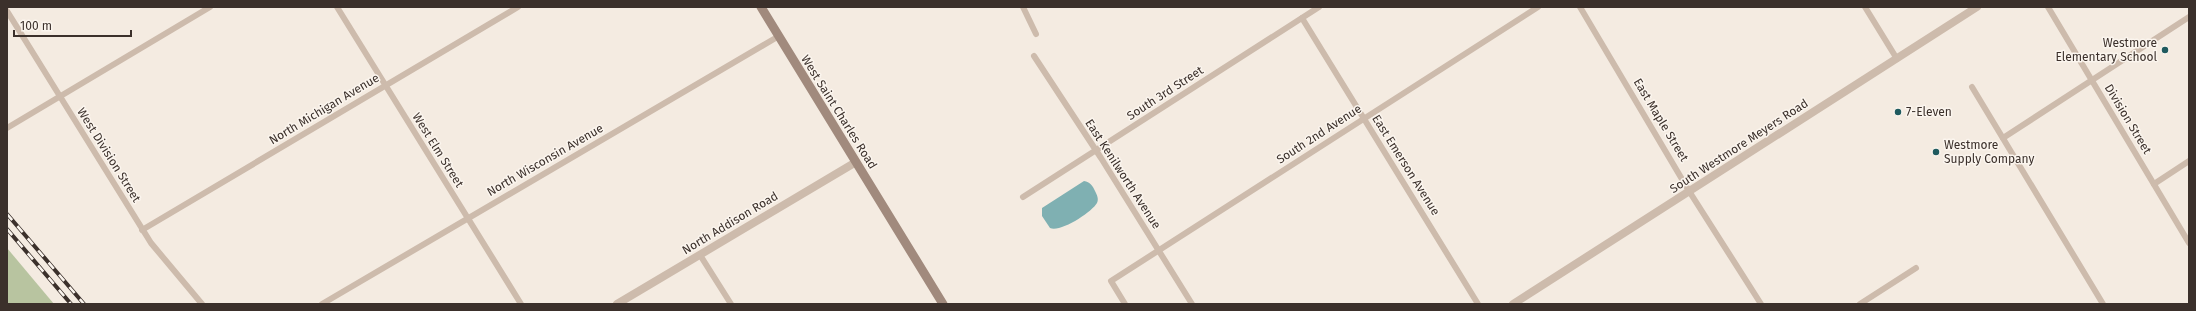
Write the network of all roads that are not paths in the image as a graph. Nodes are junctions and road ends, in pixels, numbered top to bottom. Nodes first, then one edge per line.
1 (210, 7) edge
2 (337, 7) edge
3 (518, 7) edge
4 (761, 7) edge
5 (1023, 7) edge
6 (1319, 7) edge
7 (1538, 7) edge
8 (1580, 7) edge
9 (1865, 7) edge
10 (1978, 7) edge
11 (2048, 7) edge
12 (7, 11) edge
13 (2189, 17) edge
14 (1302, 18) junction
15 (1036, 34) dead end
16 (778, 36) junction
17 (1034, 56) dead end
18 (1897, 59) junction
19 (2091, 80) junction
20 (385, 86) junction
21 (1972, 87) dead end
22 (60, 96) junction
23 (1364, 118) junction
24 (7, 128) edge
25 (2003, 138) junction
26 (1096, 150) junction
27 (2189, 161) edge
28 (856, 162) junction
29 (2154, 184) junction
30 (1689, 191) junction
31 (1023, 197) dead end
32 (468, 218) junction
33 (142, 230) junction
34 (2189, 243) edge
35 (1159, 251) junction
36 (700, 255) junction
37 (1916, 268) dead end
38 (202, 304) edge
39 (322, 304) edge
40 (521, 304) edge
41 (617, 304) edge
42 (731, 304) edge
43 (943, 304) edge
44 (1125, 304) edge
45 (1192, 304) edge
46 (1478, 304) edge
47 (1513, 304) edge
48 (1761, 304) edge
49 (1860, 304) edge
50 (2102, 304) edge

1 - 22 street
2 - 20 street, West Elm Street
3 - 20 street, North Michigan Avenue
4 - 16 main road, West Saint Charles Road
5 - 15 street
6 - 14 street, South 3rd Street
7 - 23 street, South 2nd Avenue
8 - 30 street, East Maple Street
9 - 18 street
10 - 18 street, South Westmore Meyers Road
11 - 19 street, Division Street
12 - 22 street, West Division Street
13 - 19 street
14 - 23 street, East Emerson Avenue
14 - 26 street, South 3rd Street
16 - 28 main road, West Saint Charles Road
16 - 32 street, North Wisconsin Avenue
17 - 26 street, East Kenilworth Avenue
18 - 30 street, South Westmore Meyers Road
19 - 25 street
19 - 29 street, Division Street
20 - 32 street, West Elm Street
20 - 33 street, North Michigan Avenue
21 - 25 street
22 - 24 street
22 - 33 street, West Division Street
23 - 35 street, South 2nd Avenue
23 - 46 street, East Emerson Avenue
25 - 50 street
26 - 31 street, South 3rd Street
26 - 35 street, East Kenilworth Avenue
27 - 29 street
28 - 36 street, North Addison Road
28 - 43 main road, West Saint Charles Road
29 - 34 street, Division Street
30 - 47 street, South Westmore Meyers Road
30 - 48 street, East Maple Street
32 - 39 street, North Wisconsin Avenue
32 - 40 street, West Elm Street
33 - 38 street, West Division Street
35 - 44 street, South 2nd Avenue
35 - 45 street, East Kenilworth Avenue
36 - 41 street, North Addison Road
36 - 42 street
37 - 49 street

